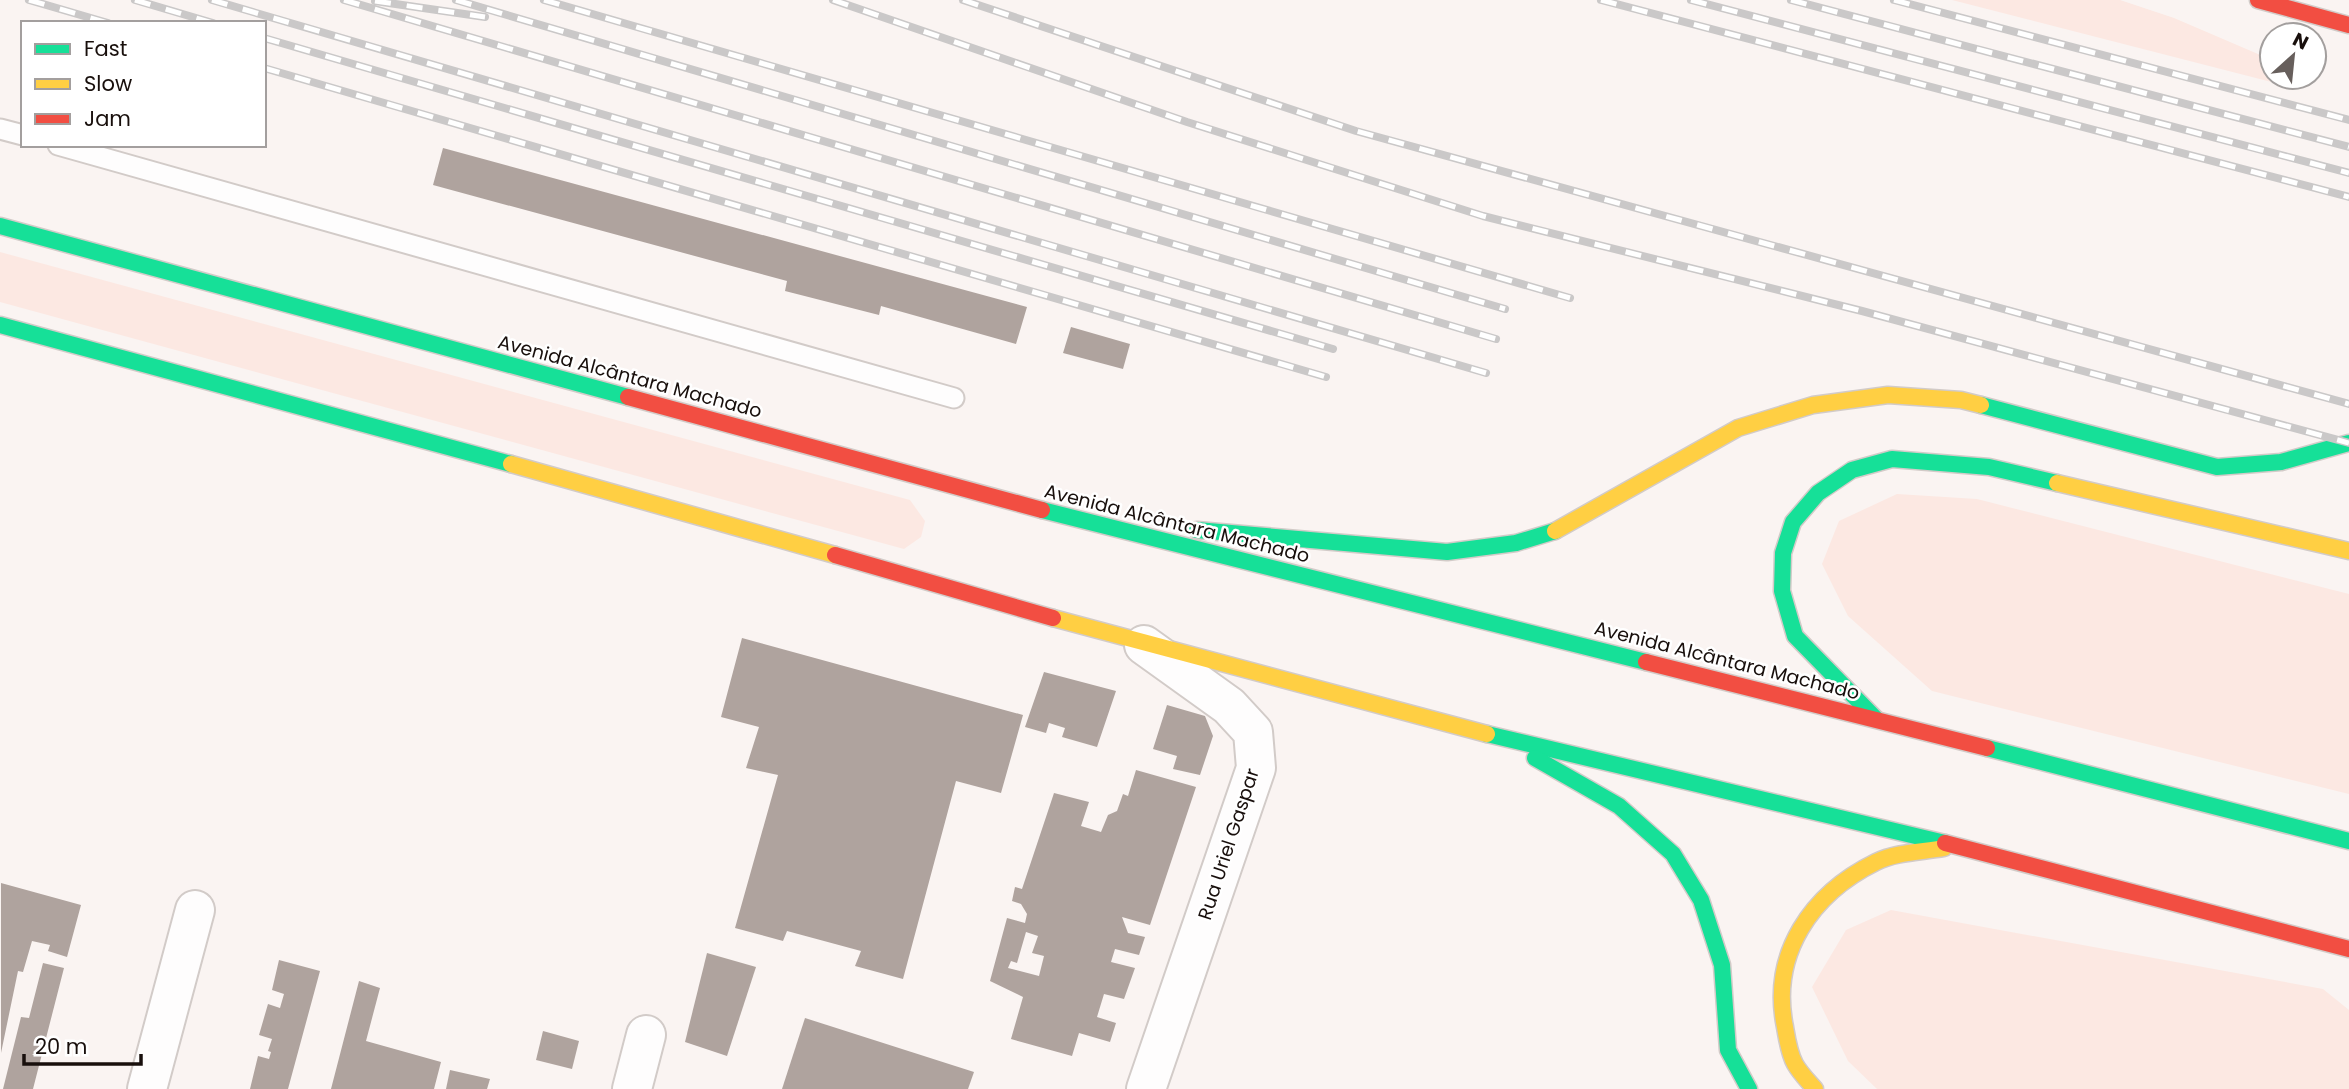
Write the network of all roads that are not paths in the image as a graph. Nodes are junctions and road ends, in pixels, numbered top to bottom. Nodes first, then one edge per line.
1 (2258, 0) edge
2 (2341, 23) edge
3 (0, 129) edge
4 (21, 134) edge
5 (65, 147) edge
6 (0, 226) edge
7 (0, 326) edge
8 (954, 398) dead end
9 (2349, 443) edge
10 (1074, 519) junction
11 (2349, 551) edge
12 (1142, 643) junction
13 (1876, 719) junction
14 (1500, 737) junction
15 (2349, 841) edge
16 (1958, 846) junction
17 (195, 910) dead end
18 (2349, 949) edge
19 (646, 1035) dead end
20 (147, 1089) edge
21 (632, 1089) edge
22 (1146, 1089) edge
23 (1749, 1089) edge
24 (1815, 1089) edge

1 - 2 main road
3 - 4 lane
5 - 8 lane
6 - 10 main road, Avenida Alcântara Machado
7 - 12 main road
9 - 10 main road
10 - 13 main road, Avenida Alcântara Machado
11 - 13 main road
12 - 14 main road
12 - 22 street, Rua Uriel Gaspar
13 - 15 main road, Avenida Alcântara Machado
14 - 16 main road
14 - 23 main road
16 - 18 main road
16 - 24 main road
17 - 20 street
19 - 21 street

